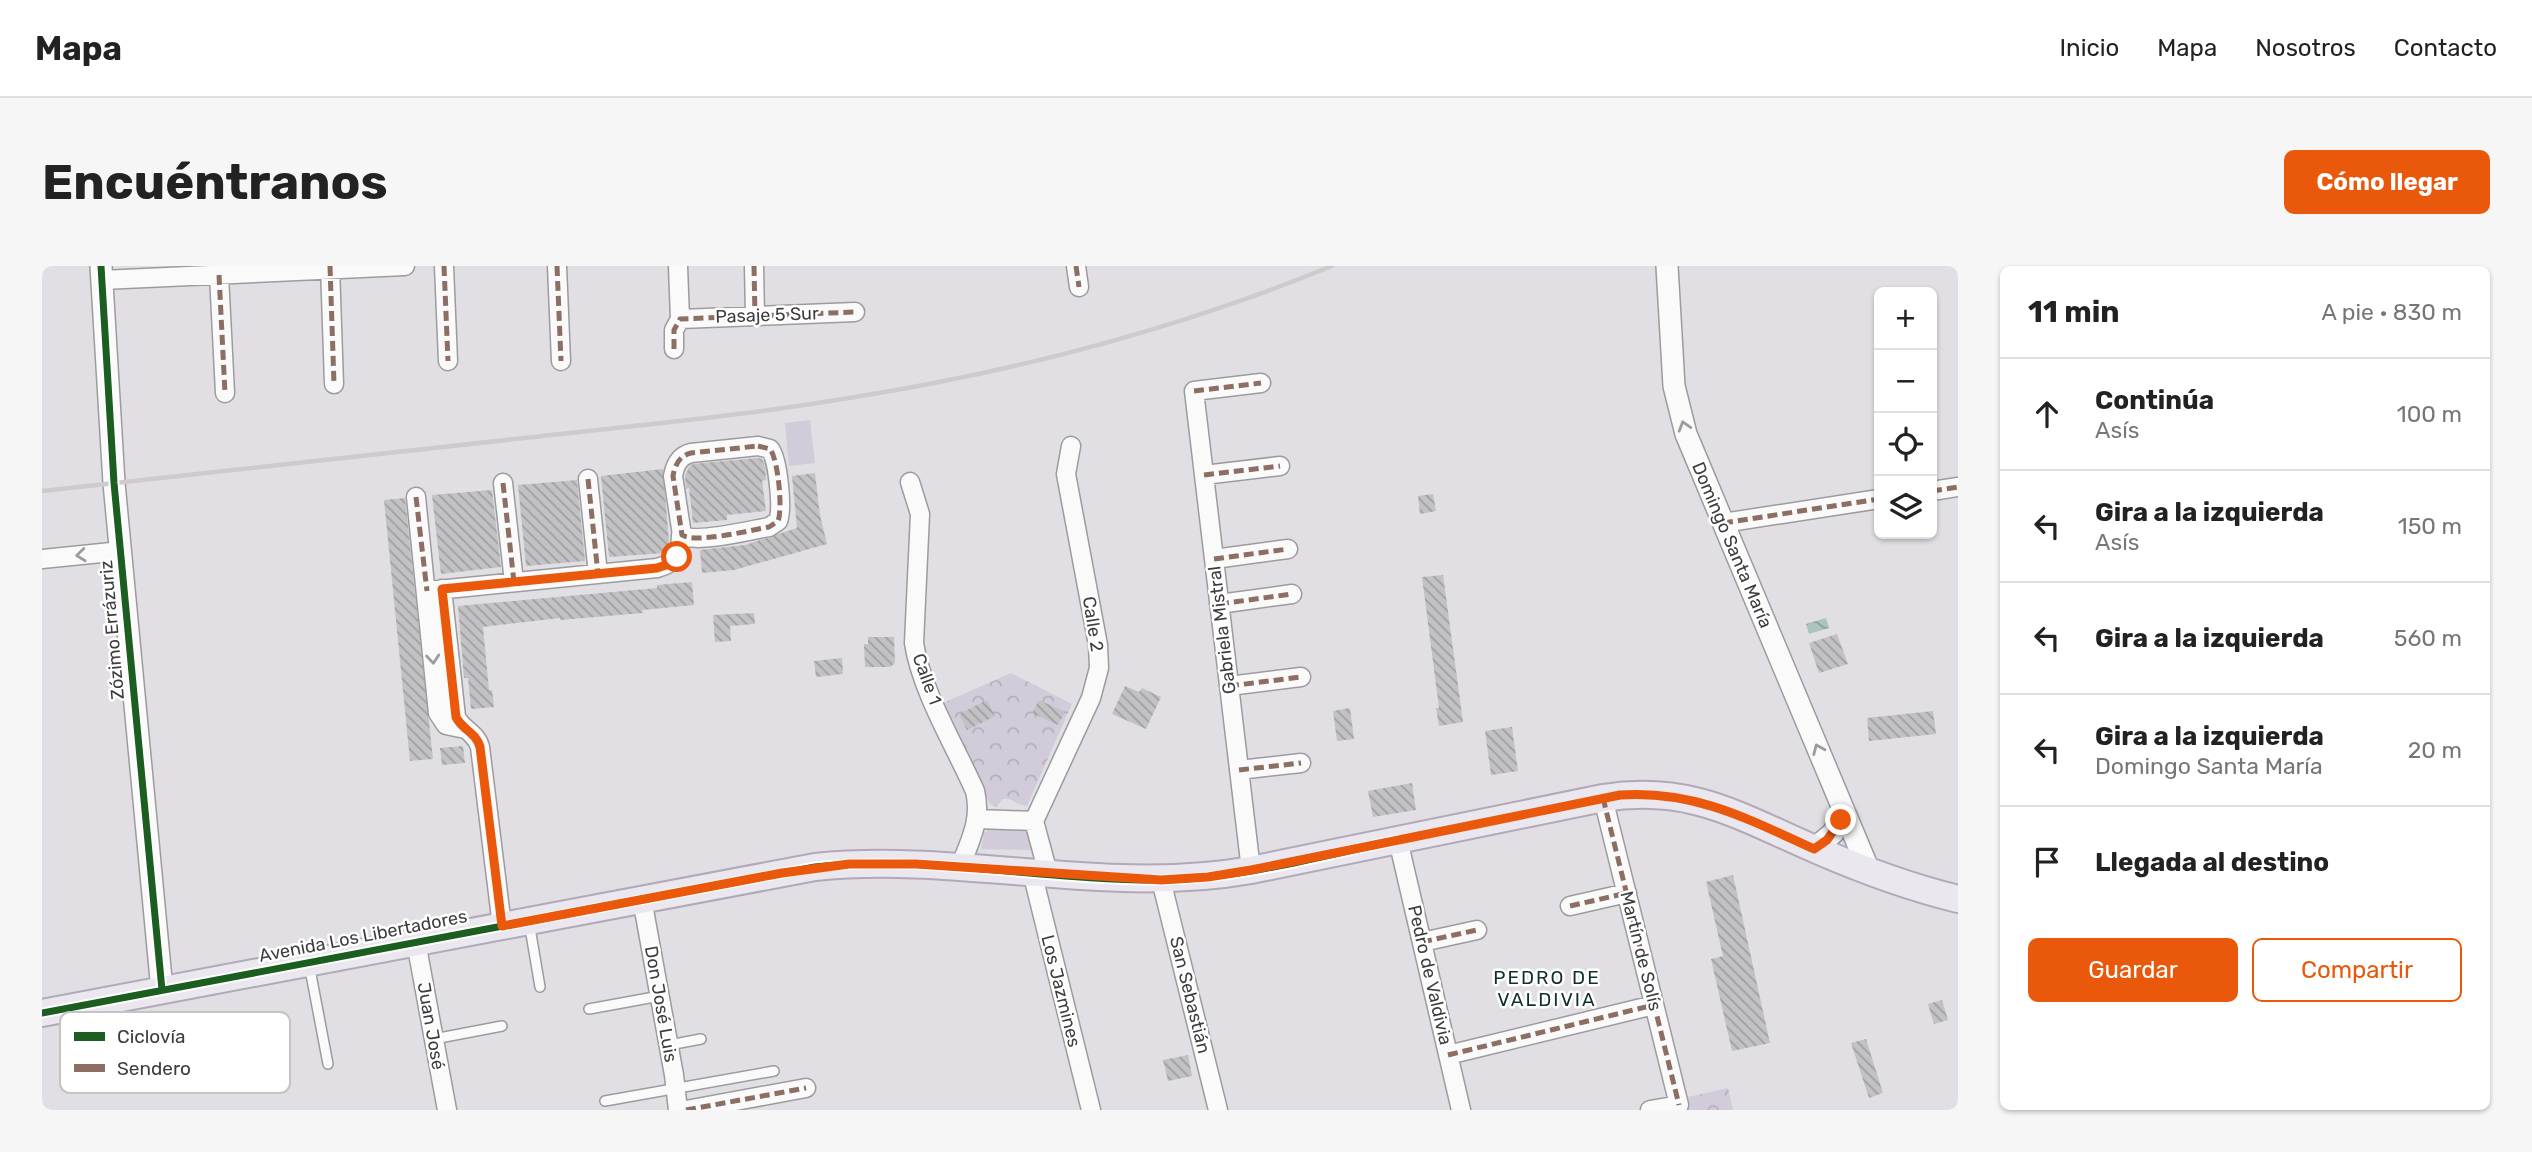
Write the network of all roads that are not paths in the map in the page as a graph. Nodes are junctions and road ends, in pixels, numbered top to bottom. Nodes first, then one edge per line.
1 (405, 266) edge
2 (444, 266) edge
3 (557, 266) edge
4 (678, 266) edge
5 (754, 266) edge
6 (1076, 266) edge
7 (1667, 266) edge
8 (330, 268) edge
9 (101, 273) edge
10 (219, 275) junction
11 (1079, 287) dead end
12 (855, 312) dead end
13 (755, 316) junction
14 (680, 319) junction
15 (674, 349) dead end
16 (448, 361) dead end
17 (561, 361) dead end
18 (1261, 383) dead end
19 (334, 384) dead end
20 (225, 393) dead end
21 (1071, 446) dead end
22 (1280, 466) dead end
23 (1204, 475) junction
24 (588, 479) dead end
25 (910, 482) dead end
26 (503, 483) dead end
27 (1958, 487) edge
28 (1937, 490) edge
29 (416, 497) dead end
30 (1874, 500) edge
31 (1723, 523) junction
32 (681, 535) junction
33 (1288, 549) dead end
34 (121, 551) junction
35 (42, 559) edge
36 (1213, 559) junction
37 (598, 574) junction
38 (514, 582) junction
39 (434, 590) junction
40 (1292, 594) dead end
41 (1219, 604) junction
42 (1301, 677) dead end
43 (1228, 686) junction
44 (1301, 763) dead end
45 (1238, 770) junction
46 (1603, 798) junction
47 (1844, 812) junction
48 (978, 819) junction
49 (1034, 821) junction
50 (1398, 840) junction
51 (1814, 849) junction
52 (960, 867) junction
53 (1251, 870) junction
54 (1040, 872) junction
55 (1870, 873) junction
56 (1161, 880) junction
57 (1627, 893) junction
58 (642, 899) junction
59 (1958, 899) edge
60 (1570, 906) dead end
61 (528, 921) junction
62 (502, 926) junction
63 (1477, 930) dead end
64 (416, 942) junction
65 (1422, 942) junction
66 (309, 962) junction
67 (540, 987) dead end
68 (162, 990) junction
69 (660, 996) junction
70 (1654, 1005) junction
71 (589, 1009) dead end
72 (42, 1013) edge
73 (502, 1026) dead end
74 (434, 1039) junction
75 (701, 1040) dead end
76 (669, 1045) junction
77 (1448, 1055) junction
78 (328, 1064) dead end
79 (774, 1071) dead end
80 (676, 1088) junction
81 (806, 1088) dead end
82 (605, 1101) dead end
83 (447, 1110) edge
84 (678, 1110) edge
85 (686, 1110) edge
86 (1091, 1110) edge
87 (1218, 1110) edge
88 (1461, 1110) edge
89 (1650, 1110) edge

1 - 8 street
2 - 16 street
3 - 17 street
4 - 14 street
5 - 13 street
6 - 11 street
31 -> 7 street, Domingo Santa María
8 - 10 street
8 - 19 street
9 - 10 street
9 - 34 street, Zózimo Errázuriz
10 - 20 street
12 - 13 street, Pasaje 5 Sur
13 - 14 street, Pasaje 5 Sur
14 - 15 street
18 - 23 street, Gabriela Mistral
21 - 49 street, Calle 2
22 - 23 street
23 - 36 street, Gabriela Mistral
24 - 37 street
25 - 48 street, Calle 1
26 - 38 street
27 - 28 street
29 - 39 street
30 - 31 street
47 -> 31 street, Domingo Santa María
32 - 32 street
32 - 37 street
33 - 36 street
34 -> 35 street
34 - 68 street, Zózimo Errázuriz
36 - 41 street, Gabriela Mistral
37 - 38 street
38 - 39 street
39 - 62 street
40 - 41 street
41 - 43 street, Gabriela Mistral
42 - 43 street
43 - 45 street, Gabriela Mistral
44 - 45 street
45 - 53 street, Gabriela Mistral
46 - 50 main road, Avenida Los Libertadores
46 - 51 main road, Avenida Los Libertadores
46 - 57 street, Martín de Solís
47 - 51 street
47 - 55 street, Domingo Santa María
48 - 49 street
48 - 52 street
49 - 54 street
50 - 53 main road, Avenida Los Libertadores
50 - 65 street, Pedro de Valdivia
51 - 55 main road, Avenida Los Libertadores
52 - 54 main road, Avenida Los Libertadores
52 - 58 main road, Avenida Los Libertadores
53 - 56 main road, Avenida Los Libertadores
54 - 56 main road, Avenida Los Libertadores
54 - 86 street, Los Jazmines
55 - 59 main road, Avenida Los Libertadores
56 - 87 street, San Sebastián
57 - 60 street
57 - 70 street, Martín de Solís
58 - 61 main road, Avenida Los Libertadores
58 - 69 street, Don José Luis
61 - 62 main road, Avenida Los Libertadores
61 - 67 lane
62 - 64 main road, Avenida Los Libertadores
63 - 65 street
64 - 66 main road, Avenida Los Libertadores
64 - 74 street, Juan José
65 - 77 street, Pedro de Valdivia
66 - 68 main road, Avenida Los Libertadores
66 - 78 lane
68 - 72 main road, Avenida Los Libertadores
69 - 71 lane
69 - 76 street, Don José Luis
70 - 77 street
70 - 89 street, Martín de Solís
73 - 74 lane
74 - 83 street, Juan José
75 - 76 lane
76 - 80 street, Don José Luis
77 - 88 street, Pedro de Valdivia
79 - 80 lane
80 - 82 lane
80 - 84 street, Don José Luis
81 - 85 street

